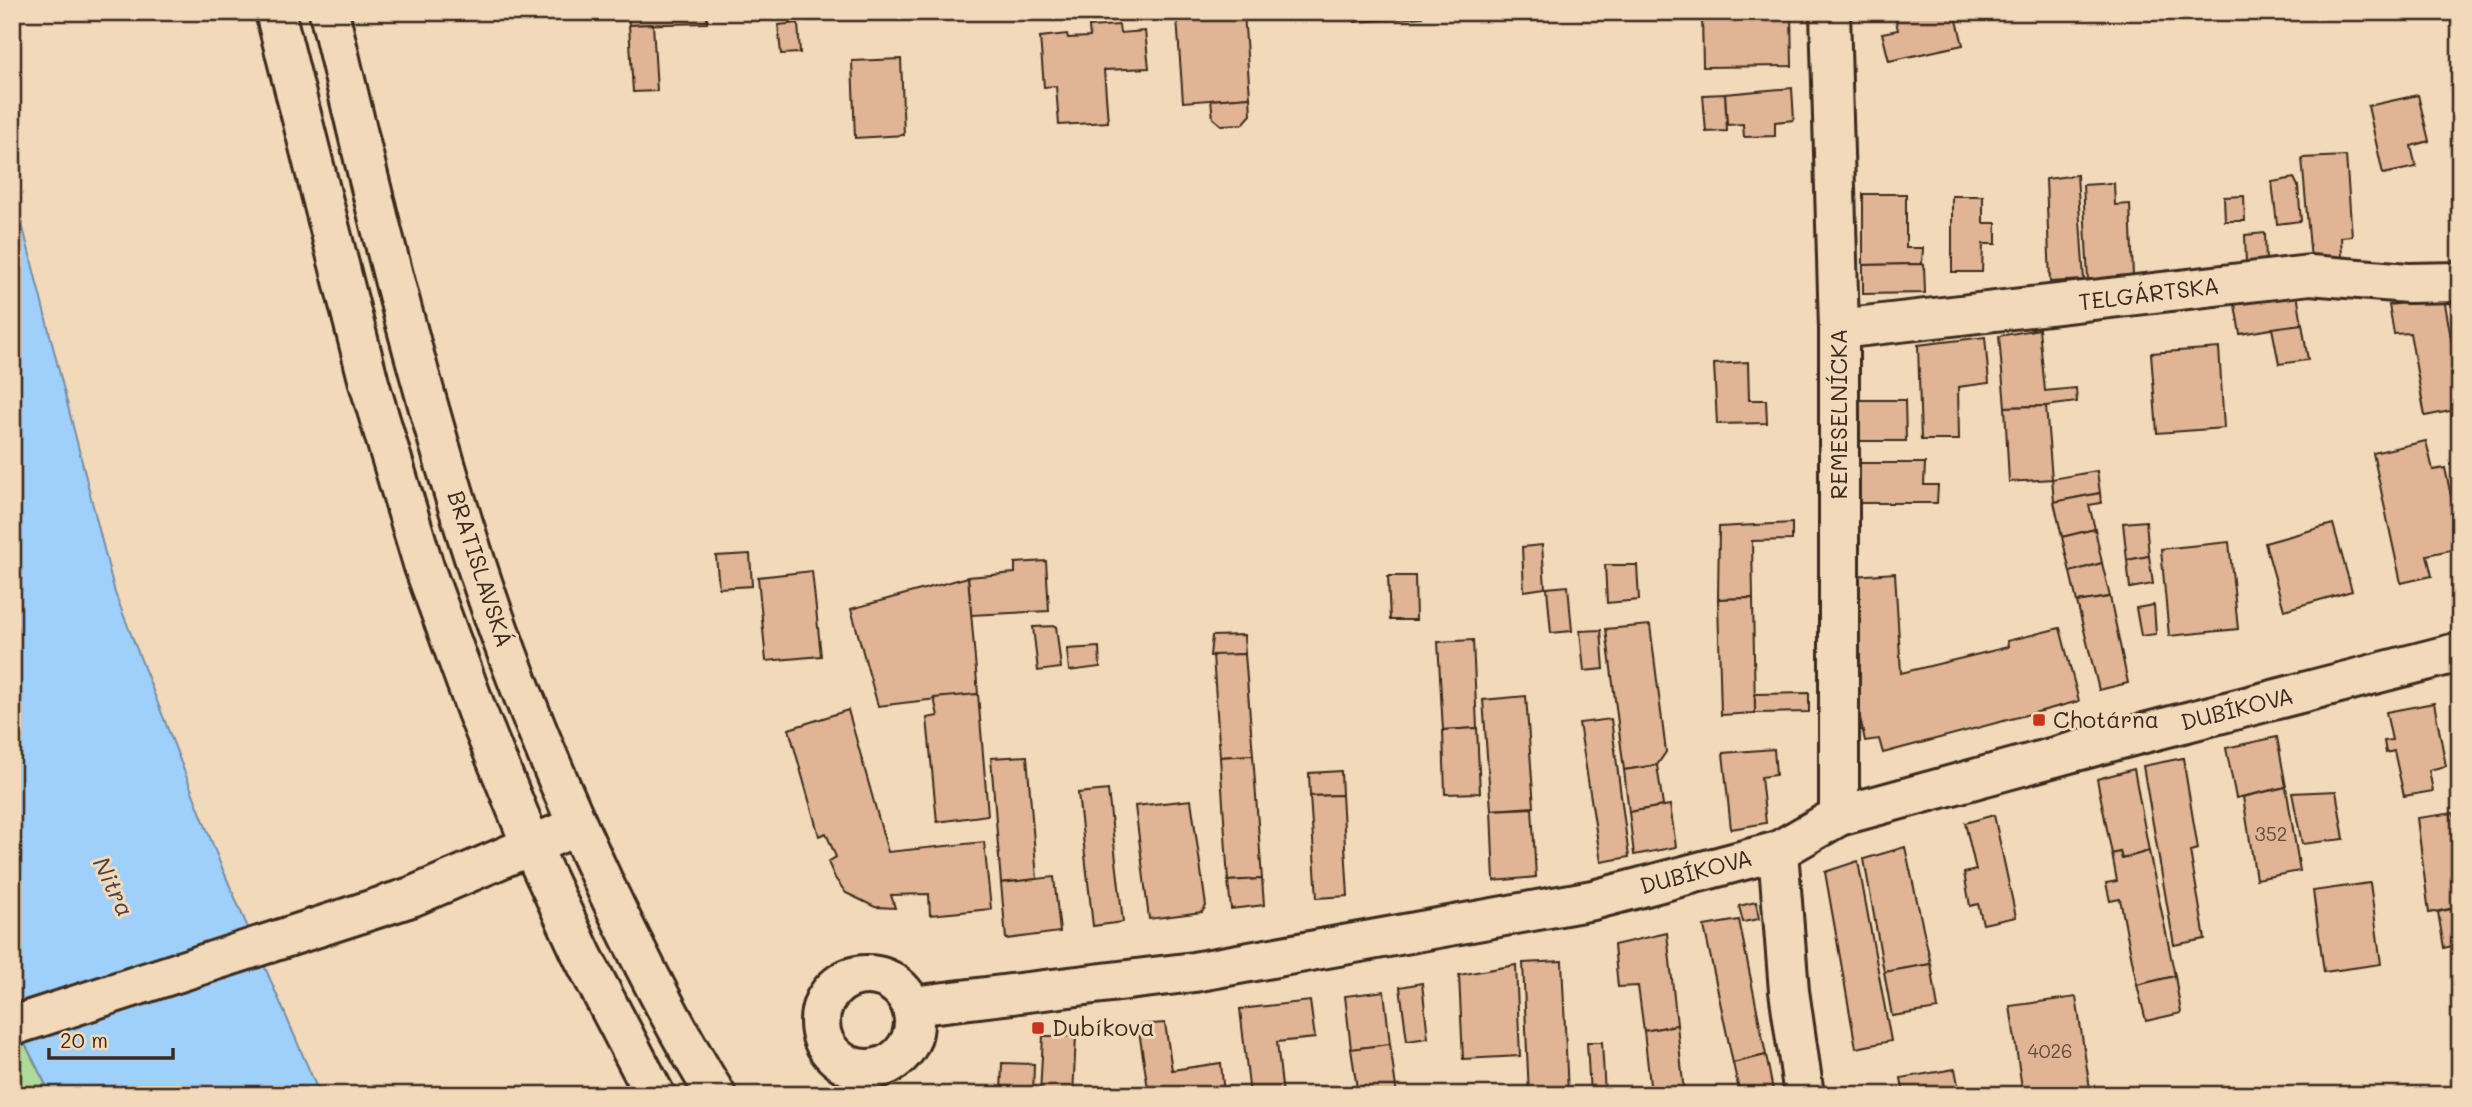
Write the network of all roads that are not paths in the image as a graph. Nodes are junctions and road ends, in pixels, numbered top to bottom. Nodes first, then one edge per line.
1 (275, 12) edge
2 (329, 12) edge
3 (1830, 12) edge
4 (2460, 282) edge
5 (1839, 329) junction
6 (2460, 652) edge
7 (1839, 816) junction
8 (578, 826) junction
9 (532, 847) junction
10 (1778, 851) junction
11 (912, 1006) dead end
12 (12, 1027) edge
13 (654, 1095) edge
14 (716, 1095) edge
15 (1804, 1095) edge

1 - 9 street
2 - 8 street, BRATISLAVSKÁ
3 - 5 street, REMESELNÍCKA
4 - 5 street, TELGÁRTSKA
5 - 7 street, REMESELNÍCKA
6 - 7 street, DUBÍKOVA
7 - 10 street, DUBÍKOVA
8 - 9 street
8 - 14 street, BRATISLAVSKÁ
9 - 12 street
9 - 13 street
10 - 11 street, DUBÍKOVA
10 - 15 street

